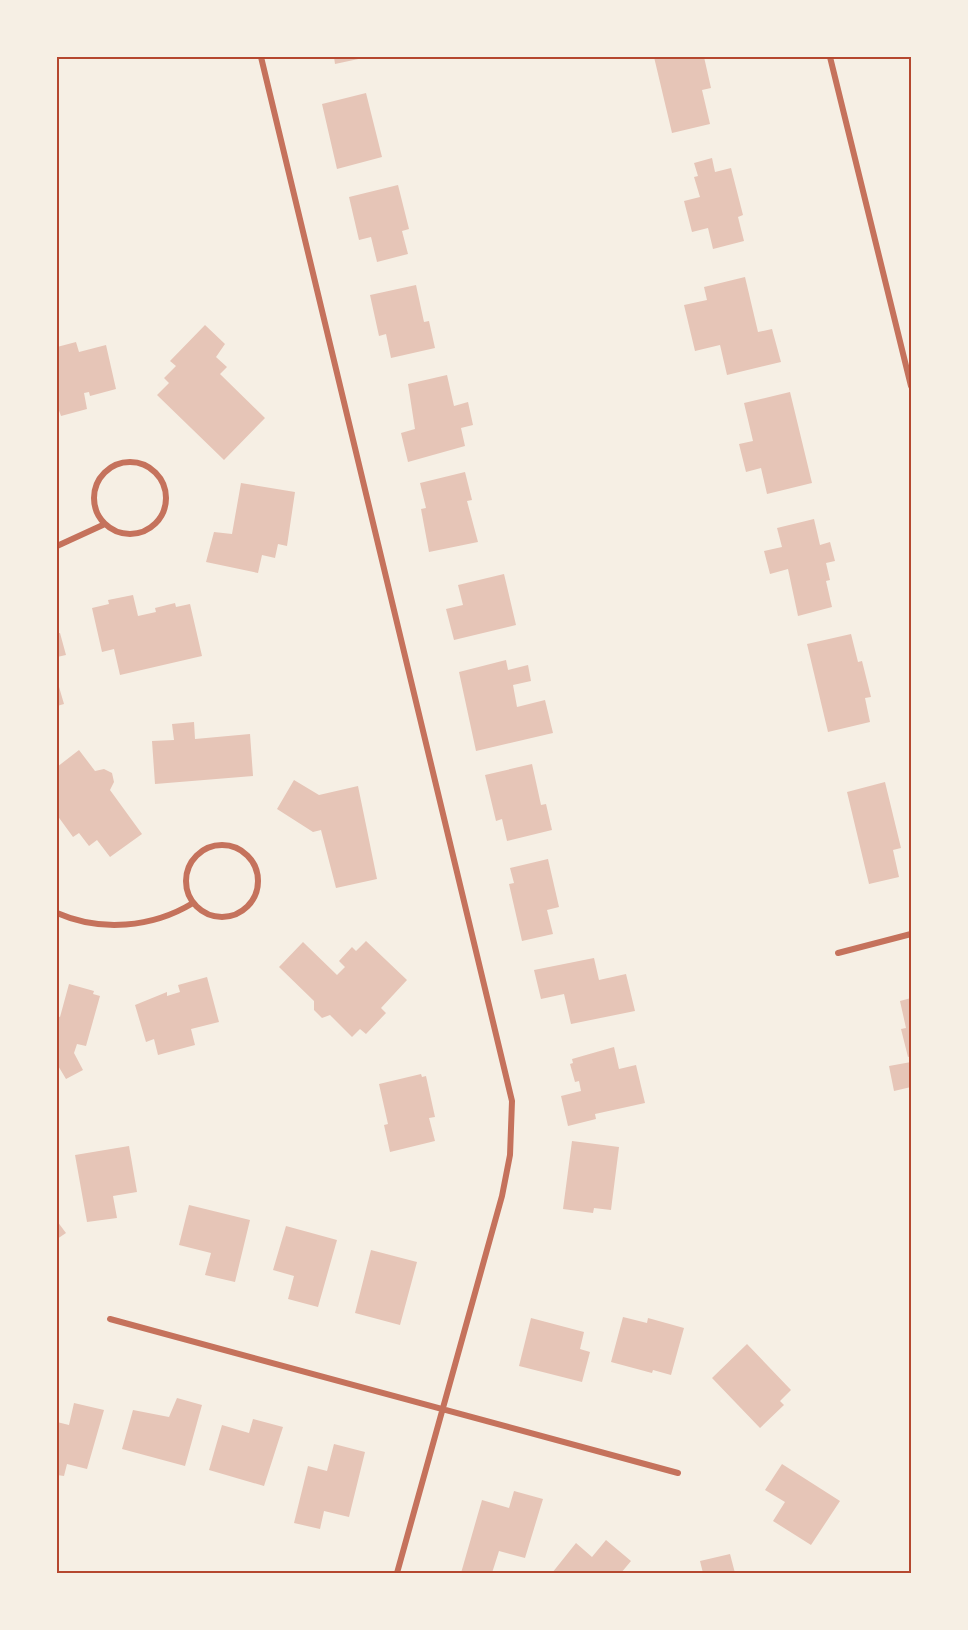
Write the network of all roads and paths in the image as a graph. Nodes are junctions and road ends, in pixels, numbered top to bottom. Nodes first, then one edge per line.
1 (261, 57) edge
2 (830, 57) edge
3 (911, 386) edge
4 (105, 524) junction
5 (57, 546) edge
6 (193, 903) junction
7 (57, 913) edge
8 (911, 934) edge
9 (838, 953) dead end
10 (110, 1319) dead end
11 (444, 1409) junction
12 (678, 1473) dead end
13 (397, 1573) edge

1 - 11 street
2 - 3 street
4 - 4 street
4 - 5 street
6 - 6 street
6 - 7 street
8 - 9 street
10 - 11 street
11 - 12 street
11 - 13 street

